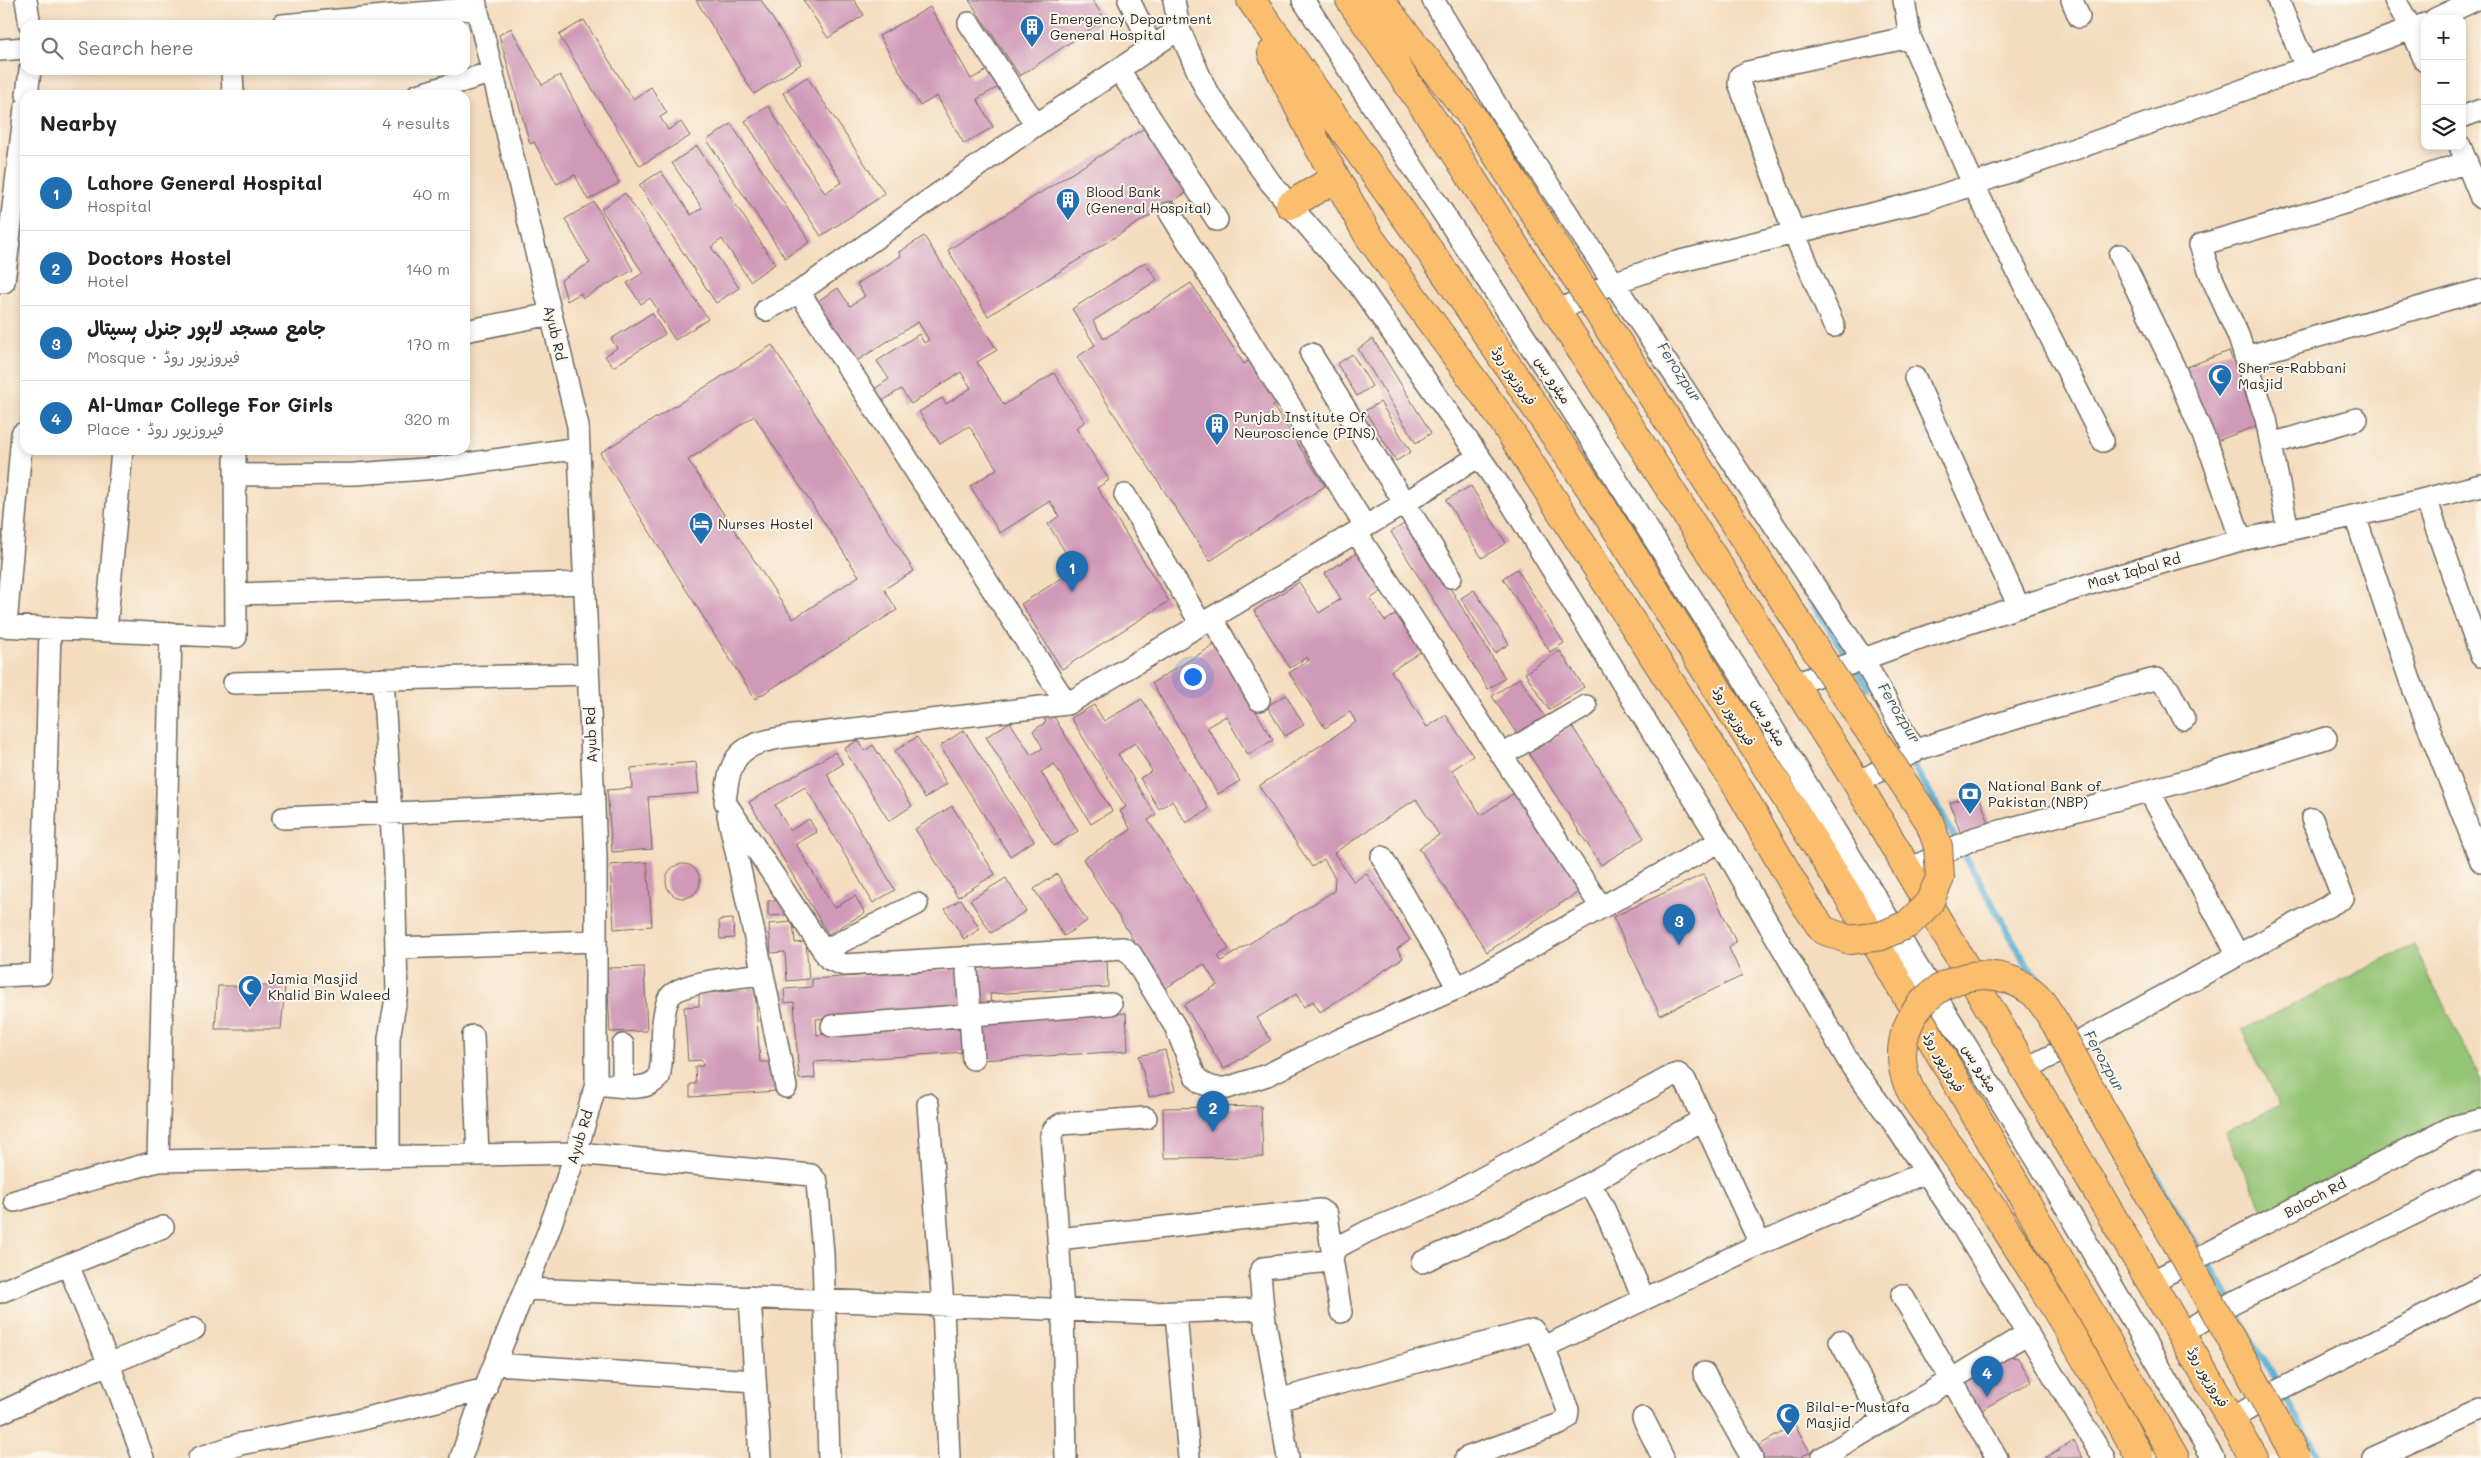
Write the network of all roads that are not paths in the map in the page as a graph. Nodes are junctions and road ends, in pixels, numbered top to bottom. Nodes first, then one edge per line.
1 (26, 0) edge
2 (1129, 0) edge
3 (1174, 0) edge
4 (1245, 0) edge
5 (1251, 0) edge
6 (1303, 0) edge
7 (1350, 0) edge
8 (1379, 0) edge
9 (1433, 0) edge
10 (1904, 0) edge
11 (2278, 0) edge
12 (2395, 0) edge
13 (2475, 0) edge
14 (476, 4) edge
15 (2443, 15) edge
16 (29, 20) edge
17 (328, 20) edge
18 (969, 23) dead end
19 (2418, 27) edge
20 (1179, 29) junction
21 (1910, 37) junction
22 (1152, 47) junction
23 (20, 48) edge
24 (0, 50) edge
25 (2425, 60) edge
26 (2306, 68) junction
27 (1119, 70) junction
28 (493, 72) junction
29 (29, 75) edge
30 (232, 75) edge
31 (28, 90) edge
32 (233, 90) edge
33 (434, 90) edge
34 (2481, 110) edge
35 (2466, 116) edge
36 (20, 126) edge
37 (1036, 126) junction
38 (2464, 154) edge
39 (8, 168) edge
40 (1336, 178) junction
41 (1973, 184) junction
42 (2481, 198) edge
43 (1290, 205) junction
44 (1170, 212) dead end
45 (1217, 220) dead end
46 (1794, 233) junction
47 (2120, 255) dead end
48 (0, 282) edge
49 (1613, 283) junction
50 (2481, 290) edge
51 (799, 292) junction
52 (766, 310) dead end
53 (1555, 313) junction
54 (551, 314) junction
55 (1834, 326) dead end
56 (470, 330) edge
57 (1311, 354) dead end
58 (2246, 358) junction
59 (1915, 378) dead end
60 (2357, 418) dead end
61 (2103, 440) dead end
62 (2270, 444) junction
63 (579, 448) junction
64 (20, 454) edge
65 (122, 455) edge
66 (235, 455) edge
67 (1479, 456) junction
68 (235, 475) junction
69 (2481, 485) edge
70 (1125, 496) dead end
71 (2426, 499) junction
72 (1406, 502) junction
73 (2355, 516) junction
74 (1361, 529) junction
75 (2288, 530) junction
76 (2240, 540) junction
77 (1451, 577) dead end
78 (584, 582) junction
79 (236, 594) junction
80 (2019, 607) junction
81 (1206, 621) junction
82 (3, 626) edge
83 (50, 628) junction
84 (106, 630) junction
85 (171, 633) junction
86 (2481, 656) edge
87 (1863, 659) junction
88 (588, 674) junction
89 (382, 679) junction
90 (234, 683) dead end
91 (1795, 684) junction
92 (1259, 700) dead end
93 (1067, 704) junction
94 (1586, 706) dead end
95 (2184, 720) dead end
96 (2326, 738) dead end
97 (1915, 752) junction
98 (1502, 754) junction
99 (1857, 783) junction
100 (2149, 790) junction
101 (725, 802) junction
102 (594, 804) junction
103 (391, 815) junction
104 (284, 818) dead end
105 (2312, 819) dead end
106 (1720, 841) junction
107 (1382, 857) dead end
108 (2481, 861) edge
109 (1907, 870) junction
110 (918, 904) dead end
111 (1601, 907) junction
112 (595, 941) junction
113 (396, 948) junction
114 (824, 951) junction
115 (2238, 955) junction
116 (966, 957) junction
117 (763, 974) junction
118 (0, 976) edge
119 (1458, 988) junction
120 (1111, 1004) dead end
121 (970, 1015) junction
122 (832, 1026) dead end
123 (473, 1036) dead end
124 (623, 1045) dead end
125 (973, 1059) dead end
126 (2025, 1069) junction
127 (596, 1084) junction
128 (623, 1086) junction
129 (786, 1087) dead end
130 (928, 1104) dead end
131 (1146, 1118) dead end
132 (1704, 1119) junction
133 (2481, 1120) edge
134 (576, 1153) junction
135 (478, 1155) junction
136 (389, 1157) junction
137 (158, 1161) junction
138 (1926, 1172) junction
139 (2481, 1181) edge
140 (1590, 1183) junction
141 (15, 1200) dead end
142 (163, 1227) dead end
143 (1058, 1239) junction
144 (1760, 1244) junction
145 (1332, 1254) junction
146 (1422, 1262) dead end
147 (68, 1265) junction
148 (2151, 1282) junction
149 (2481, 1287) edge
150 (525, 1289) junction
151 (0, 1292) edge
152 (1902, 1295) dead end
153 (750, 1297) junction
154 (1644, 1299) junction
155 (825, 1302) junction
156 (942, 1306) junction
157 (1263, 1309) junction
158 (1063, 1310) junction
159 (1341, 1312) dead end
160 (1176, 1314) junction
161 (194, 1329) dead end
162 (2182, 1332) junction
163 (2028, 1333) junction
164 (1840, 1341) dead end
165 (1544, 1347) junction
166 (109, 1364) junction
167 (494, 1364) junction
168 (1704, 1373) dead end
169 (1952, 1380) junction
170 (755, 1381) junction
171 (486, 1389) junction
172 (1278, 1400) junction
173 (2481, 1409) edge
174 (0, 1413) edge
175 (1642, 1418) dead end
176 (2232, 1419) junction
177 (1884, 1421) junction
178 (143, 1458) edge
179 (199, 1458) edge
180 (462, 1458) edge
181 (760, 1458) edge
182 (829, 1458) edge
183 (949, 1458) edge
184 (1066, 1458) edge
185 (1189, 1458) edge
186 (1288, 1458) edge
187 (1466, 1458) edge
188 (1663, 1458) edge
189 (1752, 1458) edge
190 (1822, 1458) edge
191 (1997, 1458) edge
192 (2104, 1458) edge
193 (2140, 1458) edge
194 (2176, 1458) edge
195 (2213, 1458) edge
196 (2254, 1458) edge
197 (2296, 1458) edge
198 (2373, 1458) edge

1 - 16 street
2 - 22 street
3 - 20 street
4 - 40 main road
5 - 194 main road, فیروزپور روڈ
6 - 195 street, میٹرو بس
7 - 53 main road, فیروزپور روڈ
8 - 40 main road, bridge
9 - 49 street
10 - 21 street
11 - 26 street
12 - 19 street
13 - 15 street
14 - 17 street
14 - 28 street, Ayub Rd
18 - 37 street
19 - 25 street
19 - 26 street
20 - 22 street
20 - 43 street
21 - 41 street
21 - 46 street
22 - 27 street
23 - 24 street
26 - 41 street
27 - 37 street
27 - 45 street
28 - 33 street
28 - 54 street, Ayub Rd
29 - 31 street
30 - 32 street
34 - 35 street
36 - 39 street
37 - 51 street
38 - 42 street
38 - 58 street
39 - 48 street
40 - 43 main road
41 - 46 street
41 - 61 street
43 - 67 street
44 - 74 street
46 - 49 street
46 - 55 street
47 - 76 street
49 - 53 street
49 - 87 street
50 - 58 street
51 - 52 street
51 - 93 street
53 - 91 main road, فیروزپور روڈ
54 - 56 street
54 - 63 street, Ayub Rd
57 - 72 street
58 - 62 street
59 - 80 street
60 - 62 street
62 - 75 street
63 - 68 street
63 - 78 street, Ayub Rd
64 - 82 street
65 - 84 street
66 - 68 street
67 - 72 street
67 - 106 street
68 - 79 street
69 - 71 street, Mast Iqbal Rd
70 - 81 street
71 - 73 street, Mast Iqbal Rd
71 - 86 street
72 - 74 street
72 - 77 street
73 - 75 street, Mast Iqbal Rd
73 - 108 street
74 - 81 street
74 - 98 street
75 - 76 street, Mast Iqbal Rd
76 - 80 street, Mast Iqbal Rd
78 - 79 street
78 - 88 street, Ayub Rd
79 - 85 street
80 - 87 street, Mast Iqbal Rd
81 - 92 street
81 - 93 street
82 - 83 street
83 - 84 street
83 - 118 street
84 - 85 street
85 - 137 street
87 - 91 street, Mast Iqbal Rd
87 - 97 street
88 - 89 street
88 - 102 street, Ayub Rd
89 - 90 street
89 - 103 street
91 - 99 main road, فیروزپور روڈ
93 - 101 street
94 - 98 street
95 - 97 street
96 - 100 street
97 - 99 street
98 - 111 street
99 - 109 main road, فیروزپور روڈ
100 - 109 street
100 - 115 street
101 - 114 street
101 - 117 street
102 - 103 street
102 - 112 street, Ayub Rd
103 - 104 street
103 - 113 street
105 - 115 street
106 - 111 street
106 - 138 street
107 - 119 street
109 - 126 main road, فیروزپور روڈ
110 - 114 street
111 - 119 street
112 - 113 street
112 - 127 street, Ayub Rd
113 - 136 street
114 - 116 street
115 - 126 street
116 - 119 street
116 - 121 street
117 - 128 street
117 - 129 street
120 - 121 street
121 - 122 street
121 - 125 street
123 - 135 street
124 - 128 street
126 - 148 main road, فیروزپور روڈ
127 - 128 street
127 - 134 street, Ayub Rd
130 - 156 street
131 - 143 street
132 - 140 street
132 - 144 street
132 - 145 street
133 - 148 street, Baloch Rd
134 - 135 street
134 - 150 street, Ayub Rd
134 - 155 street
135 - 136 street
136 - 137 street
137 - 141 street
138 - 144 street
138 - 163 street
139 - 162 street
140 - 146 street
140 - 154 street
142 - 147 street
143 - 145 street
143 - 158 street
144 - 154 street
145 - 157 street
145 - 159 street
147 - 151 street
147 - 166 street
148 - 162 main road, فیروزپور روڈ
149 - 176 street
150 - 153 street
150 - 167 street, Ayub Rd
152 - 169 street
153 - 155 street
153 - 170 street
154 - 165 street
155 - 156 street
155 - 182 street
156 - 158 street
156 - 183 street
157 - 160 street
157 - 172 street
158 - 160 street
158 - 184 street
160 - 185 street
161 - 166 street
162 - 176 main road, فیروزپور روڈ
163 - 169 street
163 - 192 street
164 - 177 street
165 - 172 street
165 - 187 street
166 - 174 street
166 - 178 street
167 - 170 street
167 - 171 street, Ayub Rd
168 - 189 street
169 - 177 street
169 - 191 street
170 - 181 street
171 - 179 street
171 - 180 street, Ayub Rd
172 - 186 street
173 - 198 street
175 - 188 street
176 - 196 main road, فیروزپور روڈ
177 - 190 street
193 - 197 main road, bridge

